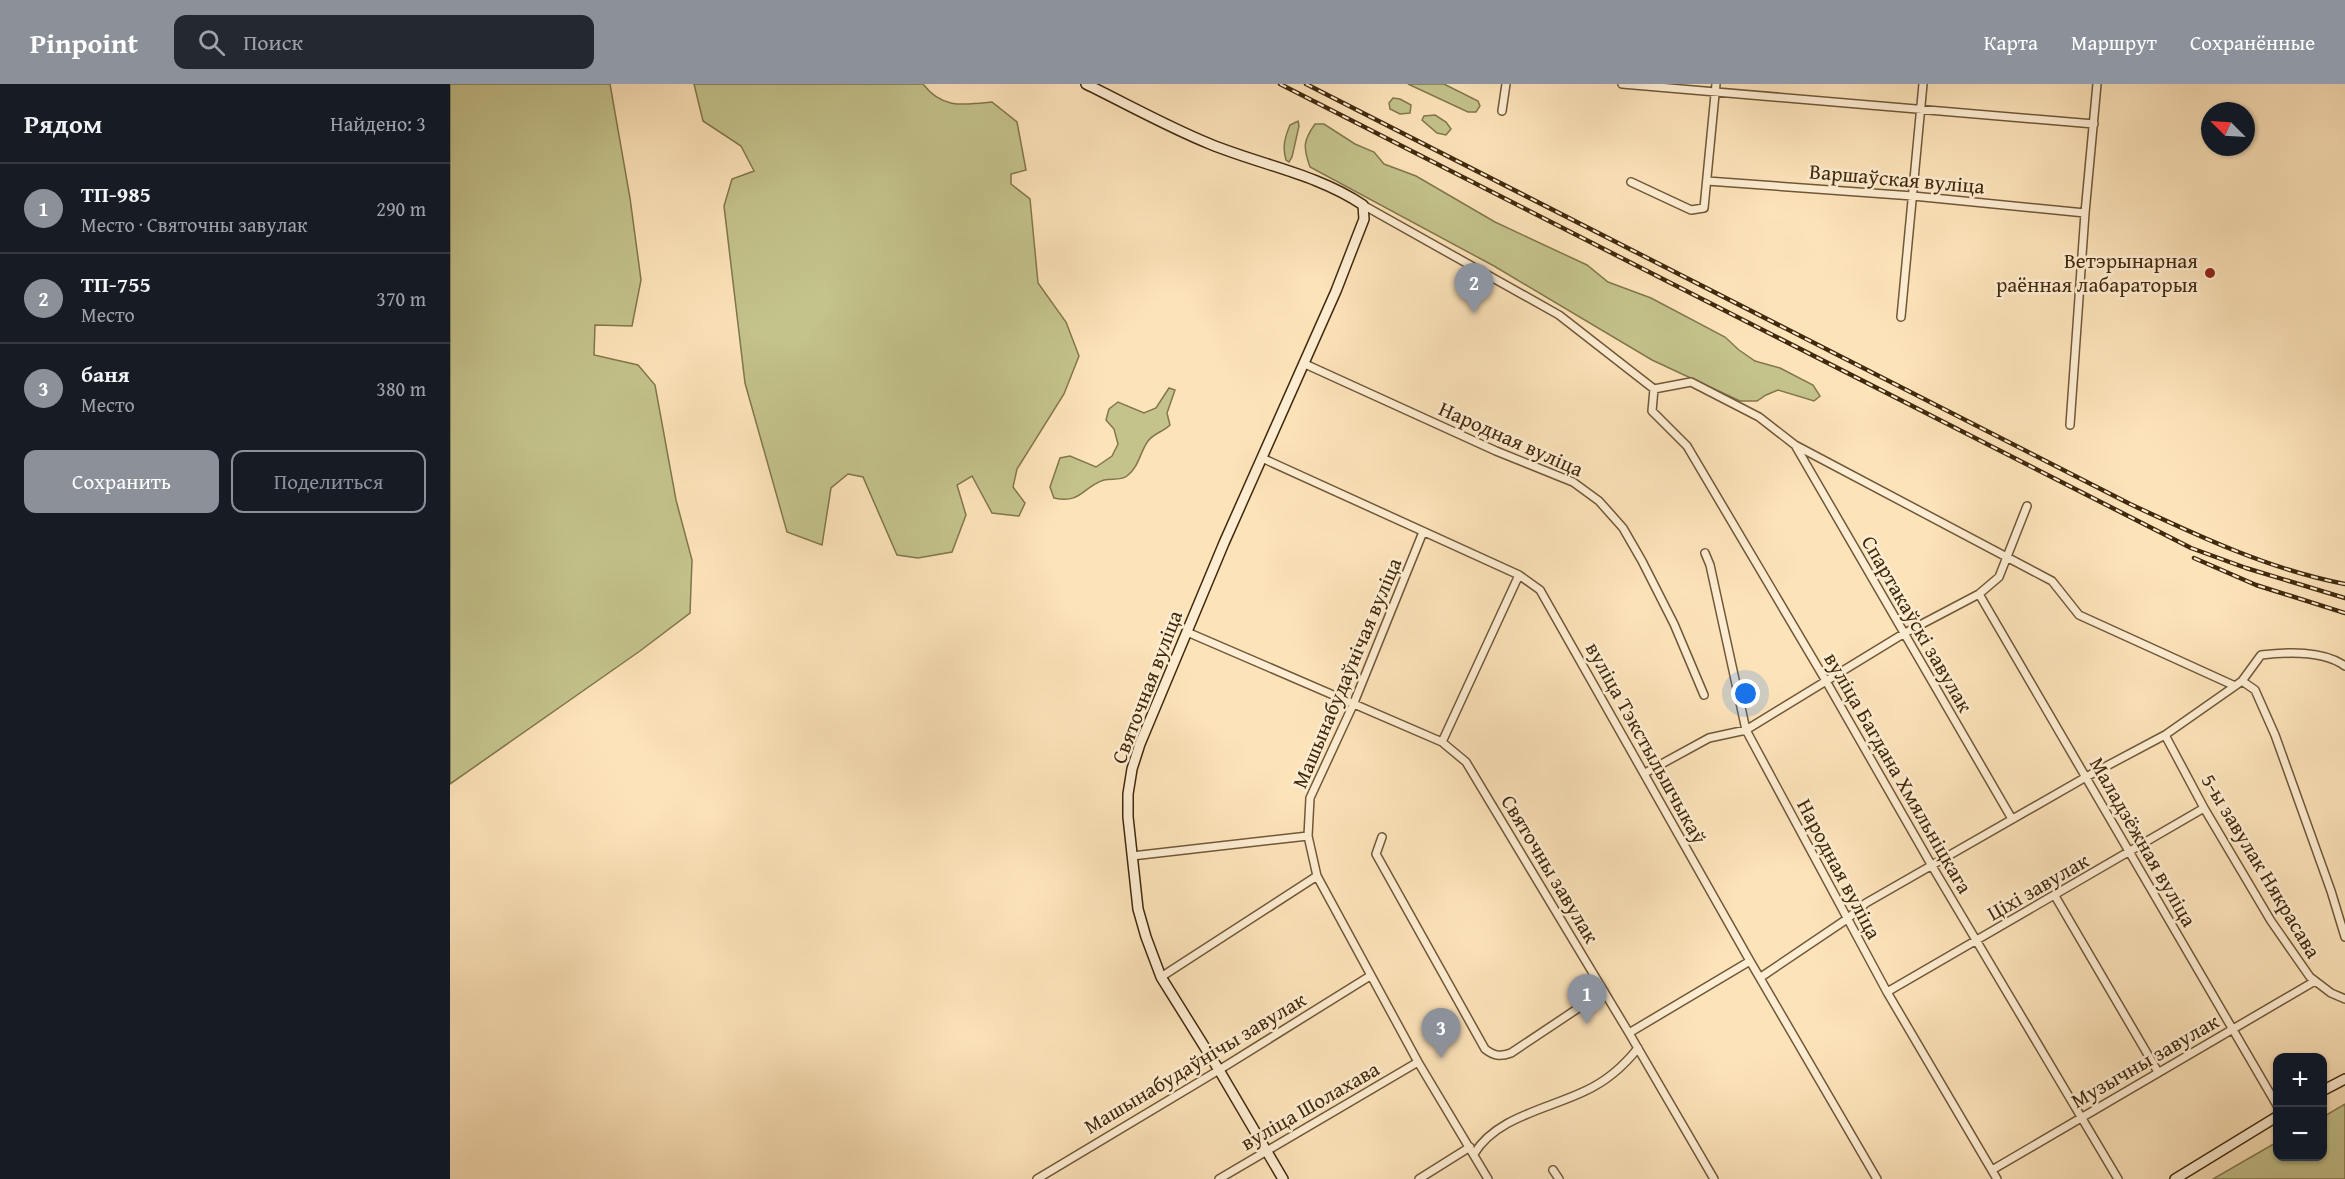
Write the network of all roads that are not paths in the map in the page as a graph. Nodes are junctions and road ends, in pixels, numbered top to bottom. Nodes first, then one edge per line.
1 (1086, 84) edge
2 (1506, 84) edge
3 (1622, 84) edge
4 (1716, 84) edge
5 (1923, 84) edge
6 (2097, 84) edge
7 (1715, 92) junction
8 (1921, 110) junction
9 (1502, 111) dead end
10 (2094, 124) junction
11 (1707, 181) junction
12 (1631, 182) dead end
13 (1913, 196) junction
14 (1363, 205) junction
15 (2085, 213) junction
16 (1901, 317) dead end
17 (1305, 364) junction
18 (1654, 389) junction
19 (2070, 425) dead end
20 (1795, 445) junction
21 (1262, 458) junction
22 (2027, 506) dead end
23 (1423, 532) junction
24 (1705, 553) dead end
25 (2007, 557) junction
26 (1519, 575) junction
27 (1979, 594) junction
28 (1187, 632) junction
29 (1903, 634) junction
30 (2345, 666) edge
31 (1826, 681) junction
32 (2242, 681) junction
33 (2235, 686) junction
34 (1704, 695) dead end
35 (1353, 705) junction
36 (1746, 730) junction
37 (2165, 735) junction
38 (1442, 742) junction
39 (1645, 773) junction
40 (2086, 777) junction
41 (2204, 808) junction
42 (2012, 819) junction
43 (1308, 836) junction
44 (1382, 837) dead end
45 (2129, 853) junction
46 (1132, 856) junction
47 (1932, 866) junction
48 (1317, 876) junction
49 (2055, 896) junction
50 (1847, 919) junction
51 (2345, 937) edge
52 (1977, 941) junction
53 (1750, 961) junction
54 (1370, 976) junction
55 (1161, 977) junction
56 (1761, 977) junction
57 (2314, 981) junction
58 (1604, 991) junction
59 (1887, 992) junction
60 (2345, 999) edge
61 (2232, 1029) junction
62 (1629, 1034) junction
63 (1638, 1048) junction
64 (1418, 1062) junction
65 (1219, 1070) junction
66 (2158, 1072) junction
67 (2345, 1079) edge
68 (2327, 1088) edge
69 (2273, 1100) edge
70 (2081, 1118) junction
71 (2273, 1118) edge
72 (1266, 1150) junction
73 (1472, 1150) junction
74 (1553, 1170) dead end
75 (1992, 1170) junction
76 (1037, 1179) edge
77 (1219, 1179) edge
78 (1283, 1179) edge
79 (1419, 1179) edge
80 (1488, 1179) edge
81 (1559, 1179) edge
82 (1714, 1179) edge
83 (1877, 1179) edge
84 (1997, 1179) edge
85 (2118, 1179) edge
86 (2175, 1179) edge

1 - 14 street
2 - 9 street
3 - 7 street
4 - 7 street
5 - 8 street
6 - 10 street
7 - 8 street
7 - 11 street
8 - 10 street
8 - 13 street
10 - 15 street
11 - 12 street
11 - 13 street, Варшаўская вуліца
13 - 15 street, Варшаўская вуліца
13 - 16 street
14 - 17 street, Святочная вуліца
14 - 18 street
15 - 19 street
17 - 21 street, Святочная вуліца
17 - 34 street, Народная вуліца
18 - 20 street
18 - 31 street, вуліца Багдана Хмяльніцкага
20 - 25 street
20 - 29 street, Спартакаўскі завулак
21 - 23 street, вуліца Тэкстыльшчыкаў
21 - 28 street, Святочная вуліца
22 - 25 street
23 - 26 street, вуліца Тэкстыльшчыкаў
23 - 35 street, Машынабудаўнічая вуліца
24 - 36 street, Народная вуліца
25 - 27 street
25 - 33 street
26 - 38 street
26 - 39 street, вуліца Тэкстыльшчыкаў
27 - 29 street
27 - 40 street, Маладзёжная вуліца
28 - 35 street, Святочны завулак
28 - 46 street, Святочная вуліца
29 - 31 street
29 - 42 street, Спартакаўскі завулак
30 - 32 street
31 - 36 street
31 - 47 street, вуліца Багдана Хмяльніцкага
32 - 33 street
32 - 51 street
33 - 37 street
35 - 38 street, Святочны завулак
35 - 43 street, Машынабудаўнічая вуліца
36 - 39 street
36 - 50 street, Народная вуліца
37 - 40 street
37 - 41 street, 5-ы завулак Някрасава
38 - 58 street, Святочны завулак
39 - 53 street, вуліца Тэкстыльшчыкаў
40 - 42 street
40 - 45 street, Маладзёжная вуліца
41 - 45 street, Ціхі завулак
41 - 57 street, 5-ы завулак Някрасава
42 - 47 street
43 - 46 street
43 - 48 street, Машынабудаўнічая вуліца
44 - 58 street
45 - 49 street, Ціхі завулак
45 - 61 street, Маладзёжная вуліца
46 - 55 street, Святочная вуліца
47 - 50 street
47 - 52 street, вуліца Багдана Хмяльніцкага
48 - 54 street, Машынабудаўнічая вуліца
48 - 55 street
49 - 52 street, Ціхі завулак
49 - 66 street
50 - 56 street
50 - 59 street, Народная вуліца
52 - 59 street, Ціхі завулак
52 - 70 street, вуліца Багдана Хмяльніцкага
53 - 56 street, вуліца Тэкстыльшчыкаў
53 - 62 street
54 - 64 street, Машынабудаўнічая вуліца
54 - 65 street, Машынабудаўнічы завулак
55 - 65 street, Святочная вуліца
56 - 83 street, вуліца Тэкстыльшчыкаў
57 - 60 street, 5-ы завулак Някрасава
57 - 61 street, Музычны завулак
58 - 62 street, Святочны завулак
59 - 75 street, Народная вуліца
61 - 66 street, Музычны завулак
61 - 69 street, Маладзёжная вуліца
62 - 63 street, Святочны завулак
63 - 73 street
63 - 82 street, Святочны завулак
64 - 72 street, вуліца Шолахава
64 - 73 street, Машынабудаўнічая вуліца
65 - 72 street, Святочная вуліца
65 - 76 street, Машынабудаўнічы завулак
66 - 70 street, Музычны завулак
67 - 68 street
70 - 75 street, Музычны завулак
70 - 85 street, вуліца Багдана Хмяльніцкага
71 - 86 street
72 - 77 street, вуліца Шолахава
72 - 78 street, Святочная вуліца
73 - 79 street
73 - 80 street, Машынабудаўнічая вуліца
74 - 81 street
75 - 84 street, Народная вуліца

